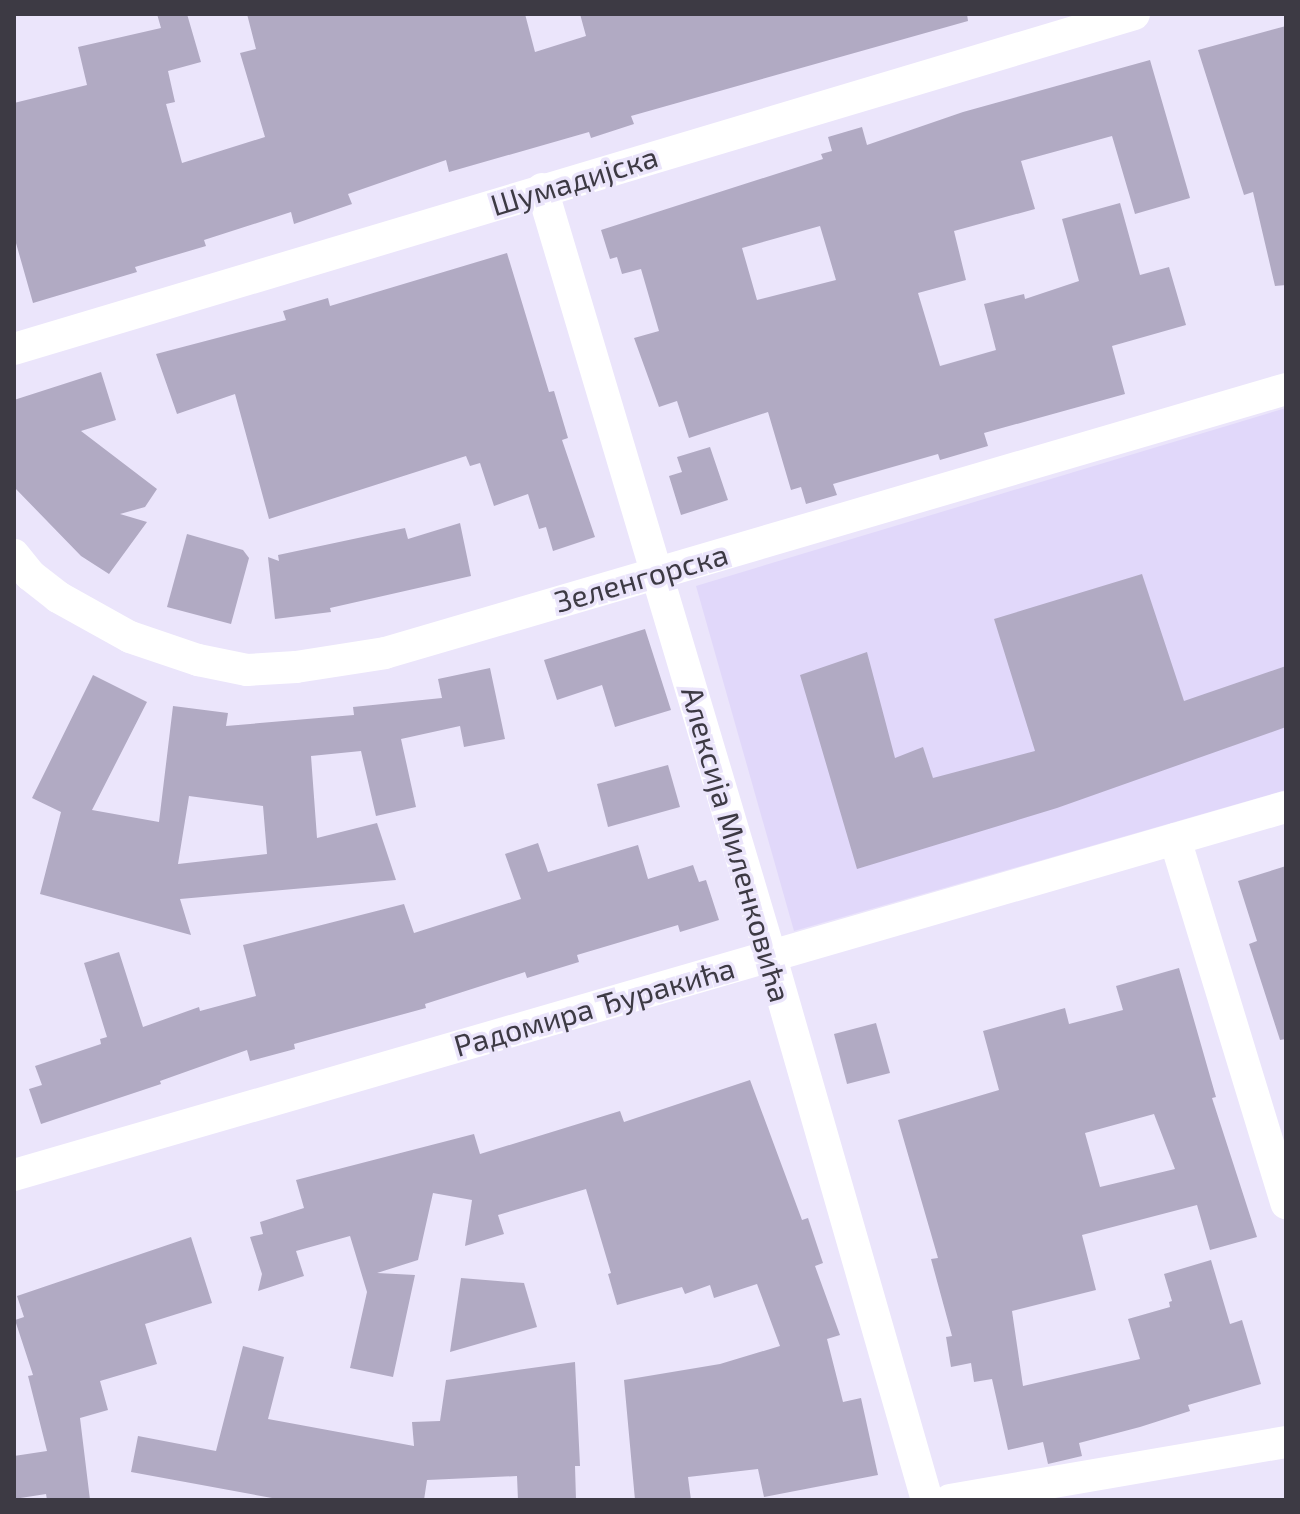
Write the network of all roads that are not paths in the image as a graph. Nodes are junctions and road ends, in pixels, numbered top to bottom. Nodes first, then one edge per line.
1 (1134, 14) edge
2 (542, 189) junction
3 (14, 349) edge
4 (1286, 389) edge
5 (14, 555) edge
6 (658, 572) junction
7 (1286, 807) edge
8 (1175, 839) junction
9 (770, 954) junction
10 (14, 1175) edge
11 (1286, 1203) edge
12 (1286, 1442) edge
13 (927, 1500) edge
14 (950, 1500) edge

1 - 2 street, Шумадијска
2 - 3 street, Шумадијска
2 - 6 street, Алексија Миленковића
4 - 6 street, Зеленгорска
5 - 6 street, Зеленгорска
6 - 9 street, Алексија Миленковића
7 - 8 street, Радомира Ђуракића
8 - 9 street, Радомира Ђуракића
8 - 11 street
9 - 10 street, Радомира Ђуракића
9 - 13 street, Алексија Миленковића
12 - 14 street

